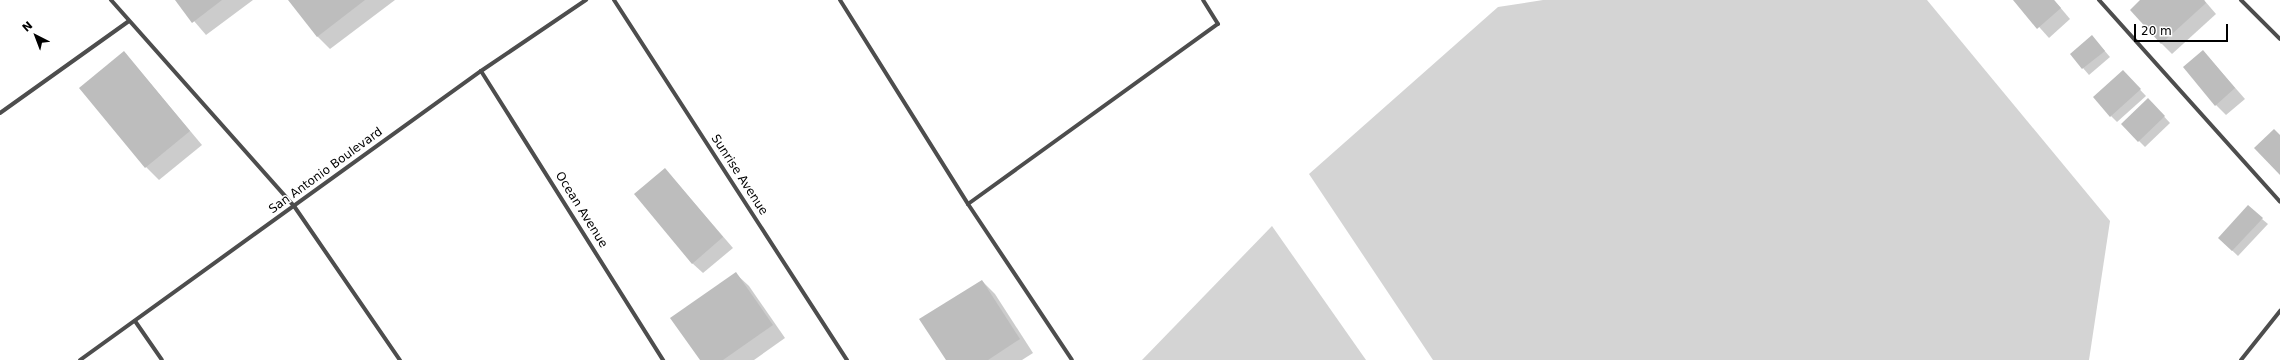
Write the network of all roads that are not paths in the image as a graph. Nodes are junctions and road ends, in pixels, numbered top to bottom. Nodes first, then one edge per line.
1 (111, 0) edge
2 (586, 0) edge
3 (614, 0) edge
4 (840, 0) edge
5 (1203, 0) edge
6 (2099, 0) edge
7 (2241, 0) edge
8 (129, 21) junction
9 (2280, 39) edge
10 (481, 71) junction
11 (0, 113) edge
12 (2280, 202) edge
13 (968, 204) junction
14 (294, 206) junction
15 (2280, 311) edge
16 (135, 322) junction
17 (80, 360) edge
18 (162, 360) edge
19 (400, 360) edge
20 (663, 360) edge
21 (847, 360) edge
22 (1072, 360) edge
23 (2241, 360) edge

1 - 8 street
2 - 10 street, San Antonio Boulevard
3 - 21 street, Sunrise Avenue
4 - 13 street
5 - 13 street
6 - 12 street
7 - 9 street
8 - 11 street
8 - 14 street
10 - 14 street, San Antonio Boulevard
10 - 20 street, Ocean Avenue
13 - 22 street
14 - 16 street, San Antonio Boulevard
14 - 19 street
15 - 23 street
16 - 17 street, San Antonio Boulevard
16 - 18 street

